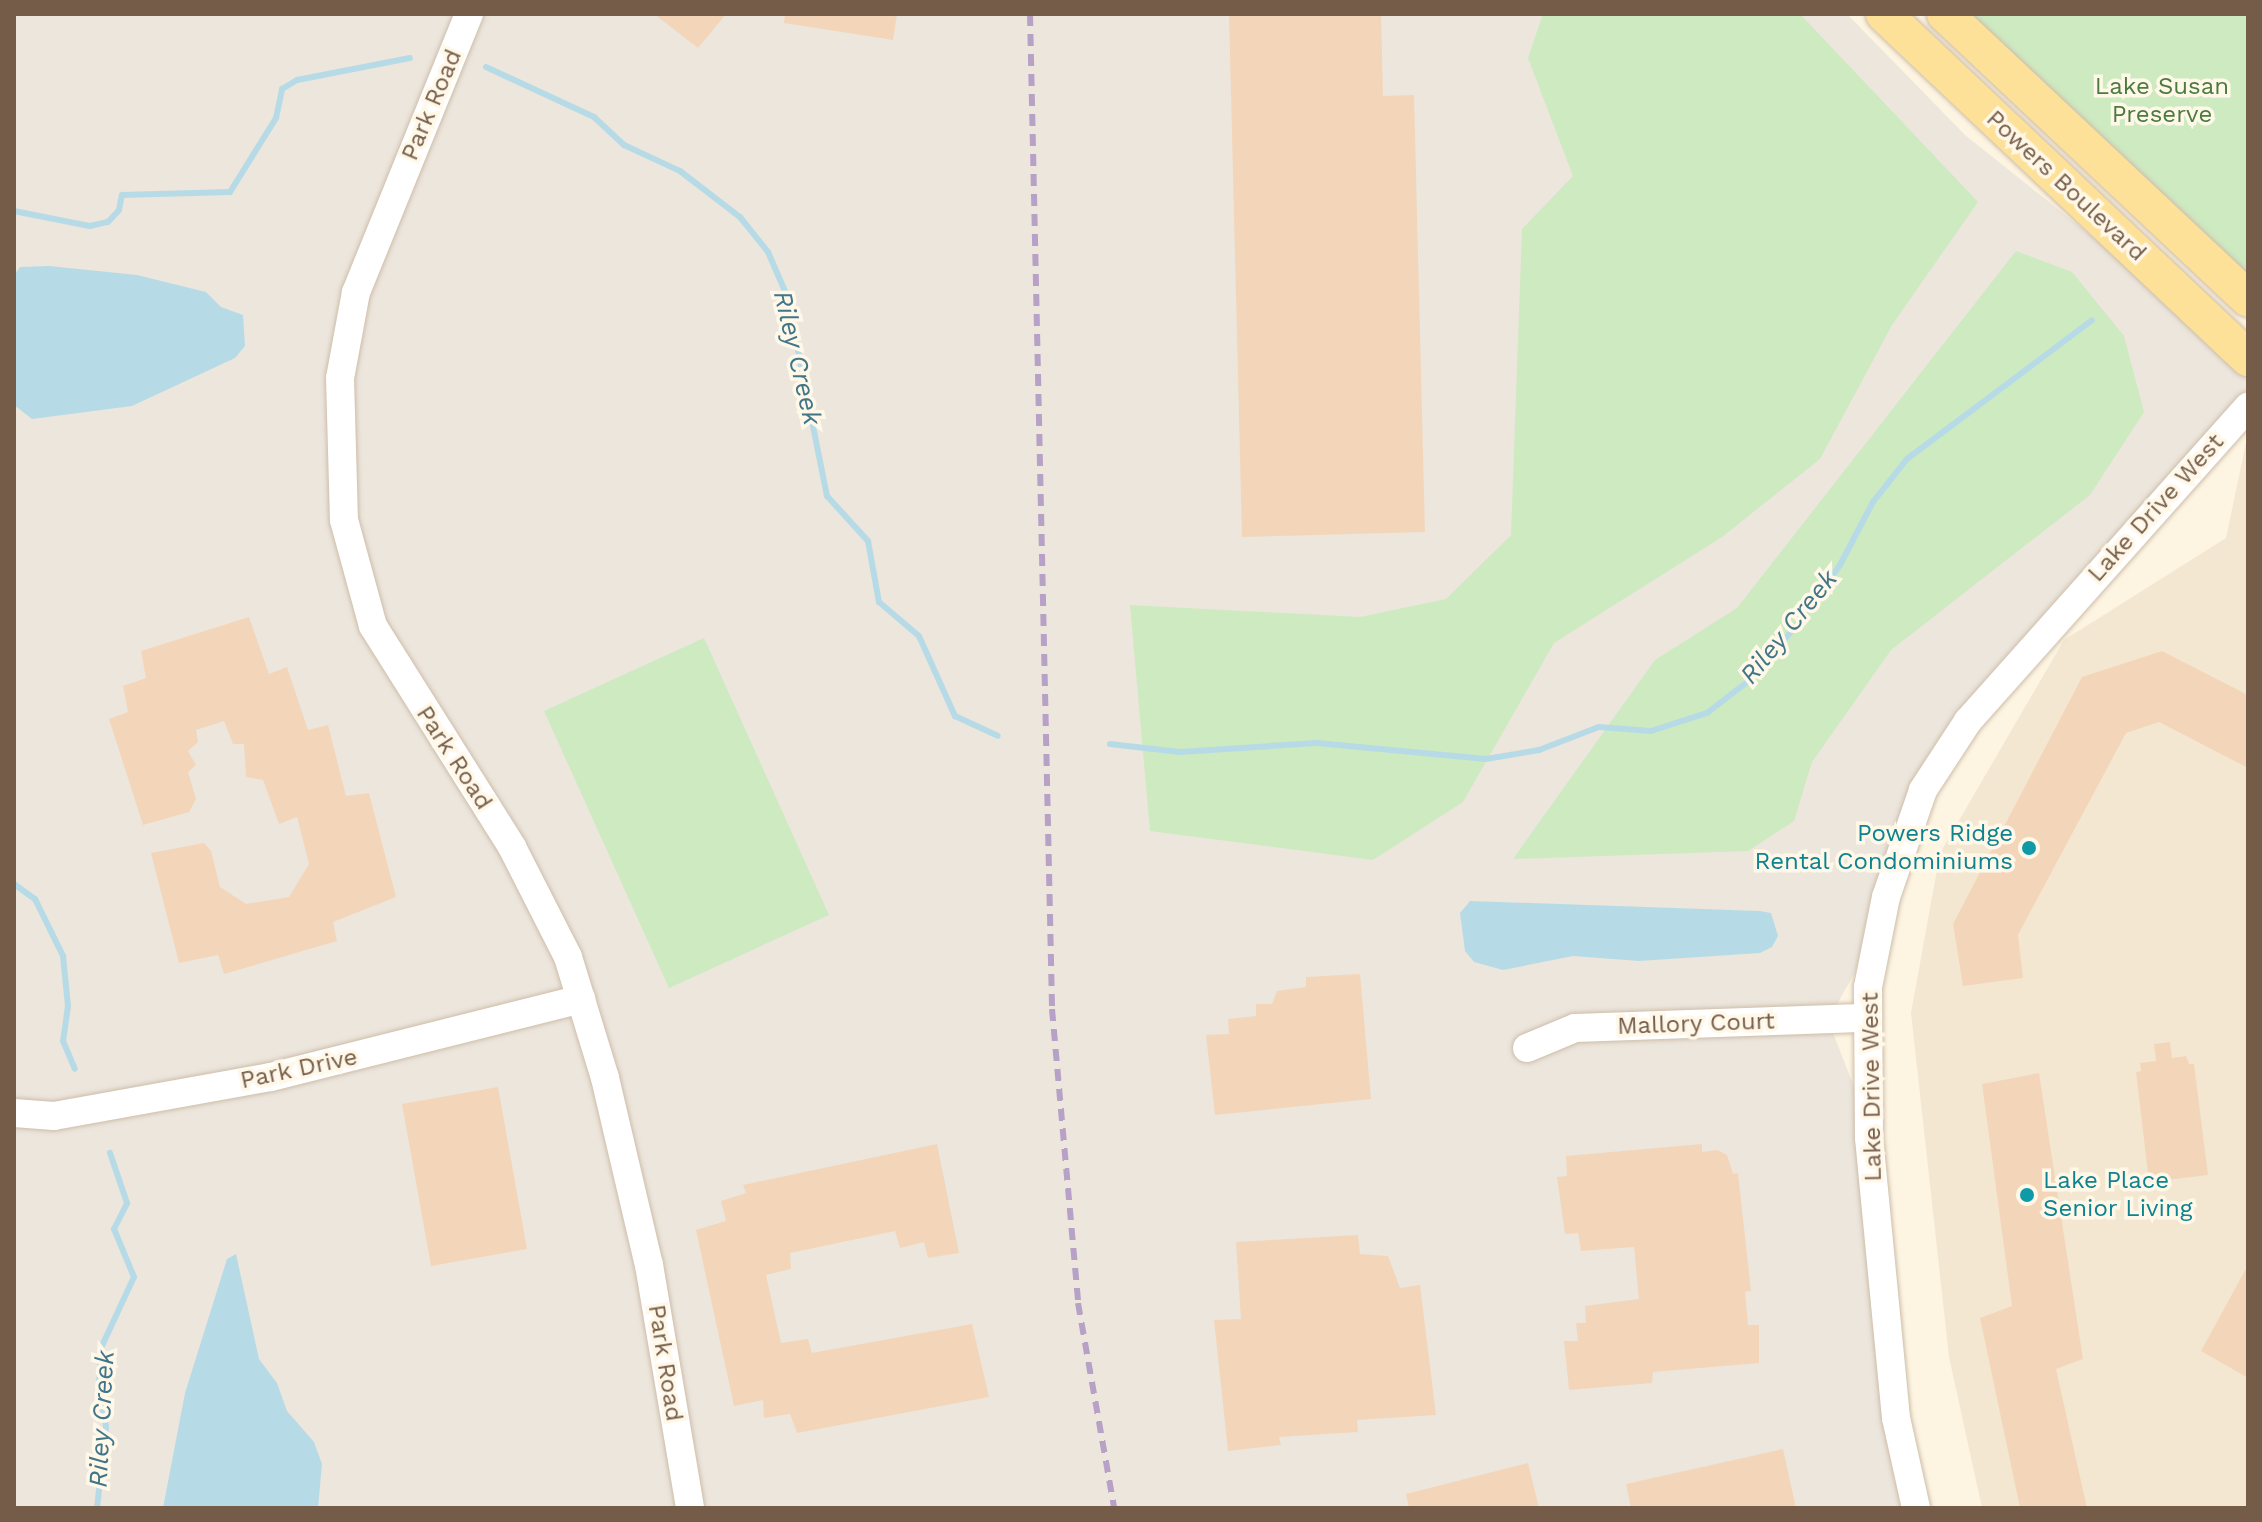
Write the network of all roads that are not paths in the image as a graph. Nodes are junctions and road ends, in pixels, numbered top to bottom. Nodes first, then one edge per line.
1 (469, 14) edge
2 (1884, 14) edge
3 (1945, 14) edge
4 (2248, 299) edge
5 (2248, 358) edge
6 (2248, 407) edge
7 (581, 999) junction
8 (1868, 1018) junction
9 (1527, 1048) dead end
10 (14, 1113) edge
11 (690, 1508) edge
12 (1916, 1508) edge

1 - 7 street, Park Road
2 - 5 main road, Powers Boulevard
3 - 4 main road, Powers Boulevard
6 - 8 street, Lake Drive West
7 - 10 street, Park Drive
7 - 11 street, Park Road
8 - 9 street, Mallory Court
8 - 12 street, Lake Drive West

